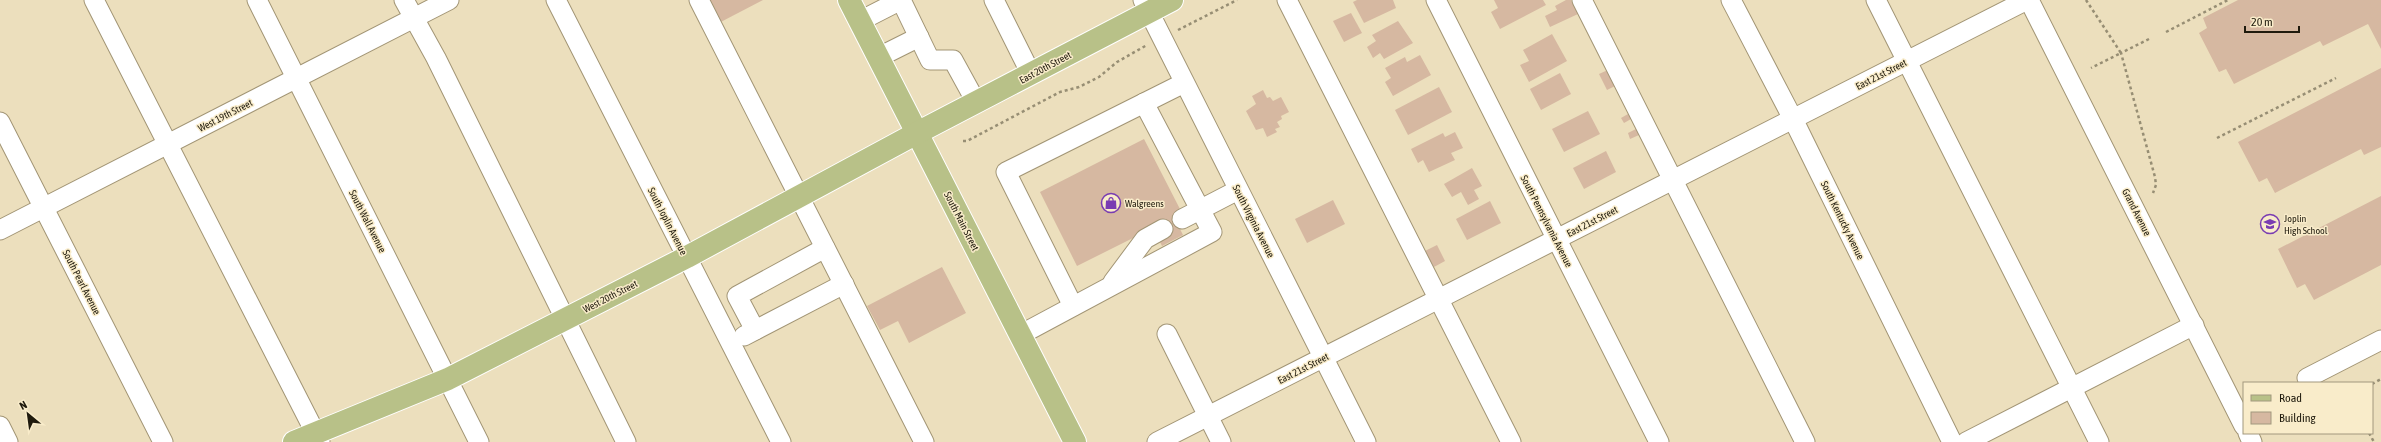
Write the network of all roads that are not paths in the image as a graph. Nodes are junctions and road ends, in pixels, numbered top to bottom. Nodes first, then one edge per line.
1 (94, 0) edge
2 (257, 0) edge
3 (404, 0) edge
4 (449, 0) edge
5 (556, 0) edge
6 (699, 0) edge
7 (850, 0) edge
8 (901, 0) edge
9 (994, 0) edge
10 (1172, 0) edge
11 (1287, 0) edge
12 (1436, 0) edge
13 (1582, 0) edge
14 (1731, 0) edge
15 (1876, 0) edge
16 (2028, 0) edge
17 (1146, 6) edge
18 (414, 18) junction
19 (860, 21) junction
20 (919, 37) junction
21 (878, 57) junction
22 (1907, 61) junction
23 (1031, 74) junction
24 (297, 78) junction
25 (1184, 82) junction
26 (976, 102) junction
27 (1144, 102) junction
28 (1793, 119) junction
29 (0, 122) edge
30 (917, 133) junction
31 (168, 144) junction
32 (1673, 180) junction
33 (1238, 190) junction
34 (799, 196) junction
35 (44, 208) junction
36 (1200, 210) junction
37 (1182, 219) dead end
38 (1163, 229) dead end
39 (0, 230) edge
40 (1556, 239) junction
41 (825, 248) junction
42 (687, 257) junction
43 (844, 284) junction
44 (1109, 287) junction
45 (1438, 299) junction
46 (1073, 306) junction
47 (567, 318) junction
48 (2194, 325) junction
49 (755, 330) junction
50 (1167, 334) dead end
51 (1020, 335) junction
52 (2381, 340) edge
53 (730, 343) junction
54 (1323, 357) junction
55 (2307, 378) dead end
56 (448, 379) junction
57 (2072, 388) junction
58 (1208, 416) junction
59 (2243, 424) edge
60 (0, 426) edge
61 (318, 438) edge
62 (8, 442) edge
63 (163, 442) edge
64 (294, 442) edge
65 (479, 442) edge
66 (626, 442) edge
67 (781, 442) edge
68 (924, 442) edge
69 (1075, 442) edge
70 (1157, 442) edge
71 (1221, 442) edge
72 (1366, 442) edge
73 (1511, 442) edge
74 (1659, 442) edge
75 (1806, 442) edge
76 (1952, 442) edge
77 (1966, 442) edge
78 (2099, 442) edge

1 - 31 street
2 - 24 street, South Wall Avenue
3 - 18 street
4 - 18 street, West 19th Street
5 - 42 street, South Joplin Avenue
6 - 34 street
7 - 19 main road, South Main Street
8 - 19 street
8 - 20 street
9 - 23 street
10 - 17 main road, East 20th Street
11 - 45 street
12 - 40 street, South Pennsylvania Avenue
13 - 32 street
14 - 28 street, South Kentucky Avenue
15 - 22 street
16 - 22 street, East 21st Street
16 - 48 street, Grand Avenue
17 - 23 main road, East 20th Street
17 - 25 street, South Virginia Avenue
18 - 24 street, West 19th Street
18 - 47 street
19 - 21 main road, South Main Street
20 - 21 street
20 - 26 street
21 - 30 main road, South Main Street
22 - 28 street, East 21st Street
22 - 57 street
23 - 26 main road, East 20th Street
24 - 31 street, West 19th Street
24 - 56 street, South Wall Avenue
25 - 27 street
25 - 33 street, South Virginia Avenue
26 - 30 main road, East 20th Street
27 - 36 street
27 - 46 street
28 - 32 street, East 21st Street
28 - 76 street, South Kentucky Avenue
29 - 35 street, South Pearl Avenue
30 - 34 main road, West 20th Street
30 - 51 main road, South Main Street
31 - 35 street, West 19th Street
31 - 61 street
32 - 40 street, East 21st Street
32 - 75 street
33 - 36 street
33 - 54 street, South Virginia Avenue
34 - 41 street
34 - 42 main road, West 20th Street
35 - 39 street, West 19th Street
35 - 63 street, South Pearl Avenue
36 - 37 street
36 - 44 street
38 - 44 street
40 - 45 street, East 21st Street
40 - 74 street, South Pennsylvania Avenue
41 - 43 street
41 - 49 street
42 - 47 main road, West 20th Street
42 - 53 street, South Joplin Avenue
43 - 49 street
43 - 68 street
44 - 46 street
45 - 54 street, East 21st Street
45 - 73 street
46 - 51 street
47 - 56 main road, West 20th Street
47 - 66 street
48 - 57 street
48 - 59 street, Grand Avenue
49 - 53 street
50 - 58 street
51 - 69 main road, South Main Street
52 - 55 street
53 - 67 street, South Joplin Avenue
54 - 58 street, East 21st Street
54 - 72 street, South Virginia Avenue
56 - 61 main road, West 20th Street
56 - 65 street, South Wall Avenue
57 - 77 street
57 - 78 street
58 - 70 street, East 21st Street
58 - 71 street
60 - 62 street
61 - 64 main road, West 20th Street

